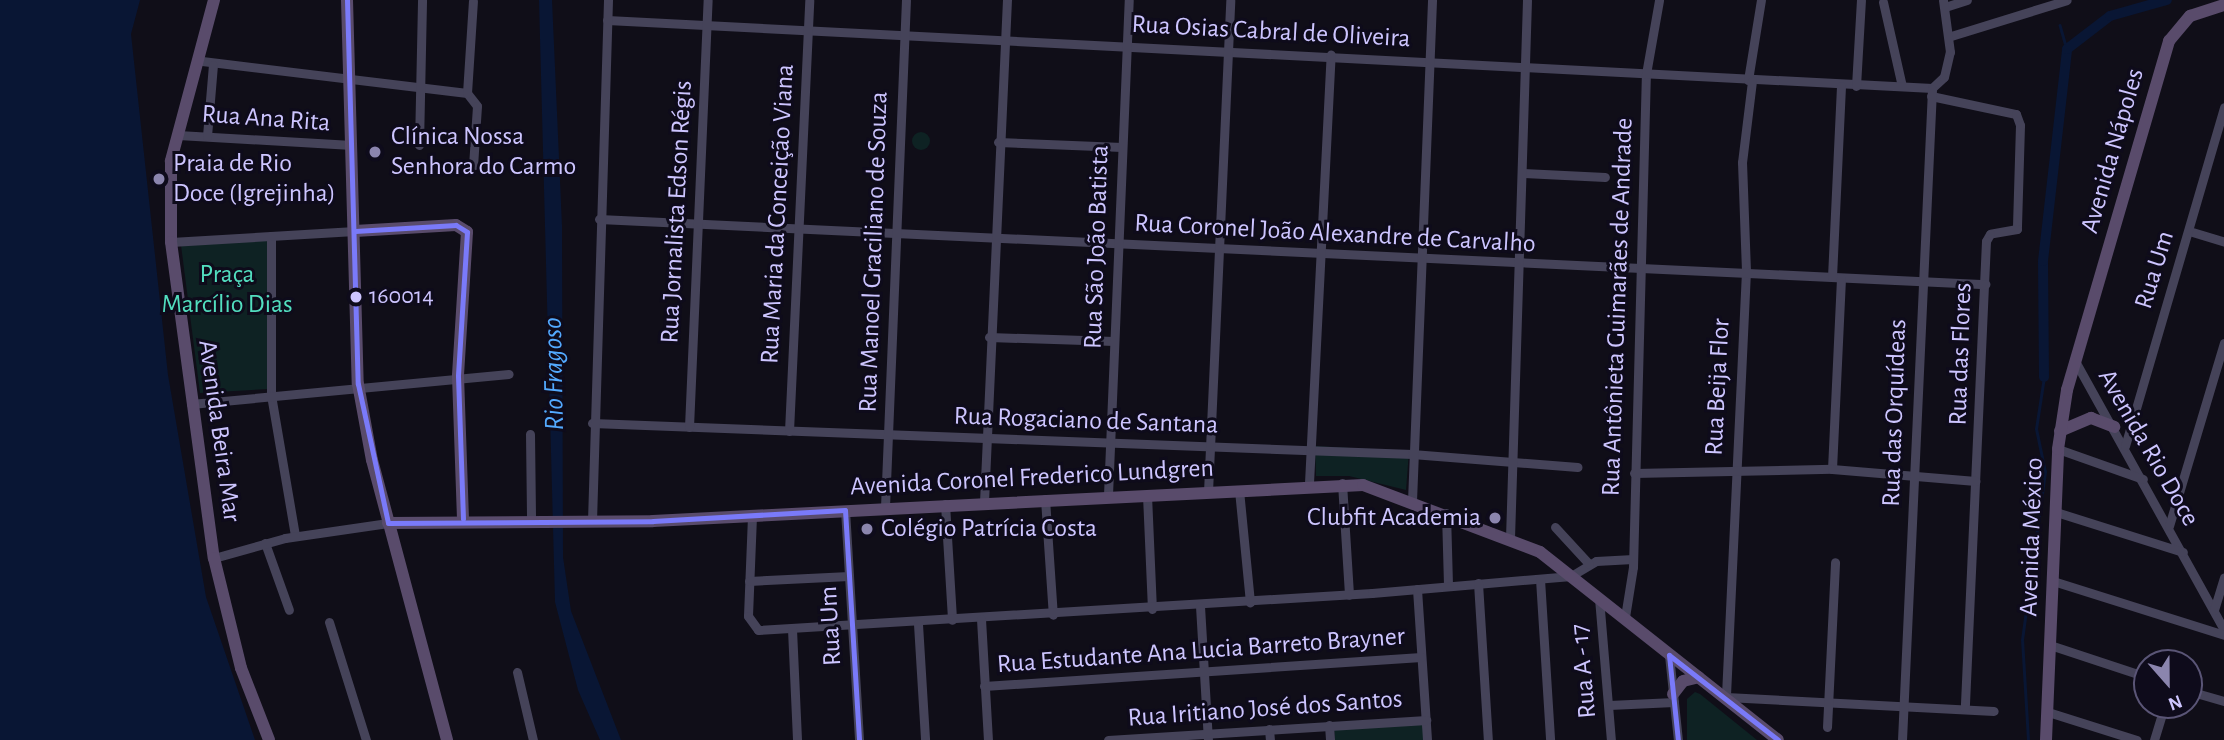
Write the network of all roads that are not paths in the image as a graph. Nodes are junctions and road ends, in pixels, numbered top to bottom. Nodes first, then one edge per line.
1 (214, 0) edge
2 (347, 0) edge
3 (422, 0) edge
4 (608, 0) edge
5 (708, 0) edge
6 (809, 0) edge
7 (906, 0) edge
8 (1007, 0) edge
9 (1129, 0) edge
10 (1230, 0) edge
11 (1432, 0) edge
12 (1527, 0) edge
13 (1658, 0) edge
14 (1761, 0) edge
15 (1861, 0) edge
16 (1967, 0) edge
17 (2031, 0) edge
18 (2067, 0) edge
19 (473, 1) edge
20 (1883, 2) edge
21 (1944, 4) edge
22 (2224, 5) edge
23 (2035, 11) junction
24 (607, 20) junction
25 (707, 27) junction
26 (808, 30) junction
27 (905, 35) junction
28 (1951, 36) junction
29 (1005, 38) junction
30 (1127, 47) junction
31 (1230, 49) junction
32 (1331, 55) junction
33 (1429, 60) junction
34 (208, 63) junction
35 (1525, 69) junction
36 (1646, 74) junction
37 (1750, 81) junction
38 (349, 82) junction
39 (1841, 86) junction
40 (1856, 86) junction
41 (1902, 86) junction
42 (419, 88) junction
43 (1932, 92) junction
44 (467, 93) junction
45 (2224, 107) edge
46 (178, 135) junction
47 (207, 136) junction
48 (998, 142) junction
49 (352, 145) junction
50 (419, 145) dead end
51 (1122, 147) junction
52 (473, 166) dead end
53 (1523, 173) junction
54 (1605, 177) dead end
55 (598, 219) junction
56 (699, 224) junction
57 (798, 230) junction
58 (355, 231) junction
59 (2189, 231) junction
60 (896, 233) junction
61 (271, 236) junction
62 (992, 238) junction
63 (171, 242) junction
64 (2224, 242) edge
65 (1118, 243) junction
66 (1221, 248) junction
67 (1322, 251) junction
68 (1421, 257) junction
69 (1518, 265) junction
70 (1643, 267) junction
71 (1746, 271) junction
72 (1837, 277) junction
73 (1921, 279) junction
74 (1984, 284) junction
75 (989, 337) junction
76 (2081, 339) joint
77 (1114, 341) junction
78 (2224, 343) edge
79 (2075, 361) junction
80 (509, 374) dead end
81 (458, 376) junction
82 (358, 384) junction
83 (271, 395) junction
84 (191, 404) junction
85 (592, 423) junction
86 (688, 427) junction
87 (2114, 427) junction
88 (789, 431) junction
89 (2060, 431) junction
90 (530, 434) dead end
91 (887, 435) junction
92 (985, 438) junction
93 (1111, 443) junction
94 (2125, 446) junction
95 (1210, 447) junction
96 (2058, 449) junction
97 (1309, 451) junction
98 (1412, 454) junction
99 (1514, 462) junction
100 (1577, 467) dead end
101 (1832, 469) junction
102 (1735, 471) junction
103 (1633, 473) junction
104 (1913, 475) junction
105 (2143, 479) junction
106 (1976, 481) junction
107 (1309, 483) junction
108 (1342, 483) junction
109 (1239, 490) junction
110 (1208, 492) junction
111 (1108, 495) junction
112 (1147, 495) junction
113 (1045, 499) junction
114 (1412, 501) junction
115 (984, 502) junction
116 (945, 504) junction
117 (886, 507) junction
118 (845, 510) junction
119 (1446, 512) junction
120 (2056, 512) junction
121 (752, 516) junction
122 (463, 519) junction
123 (535, 521) junction
124 (592, 521) junction
125 (388, 523) junction
126 (2169, 526) junction
127 (1555, 527) dead end
128 (295, 536) junction
129 (1510, 538) junction
130 (265, 543) junction
131 (2183, 552) junction
132 (214, 558) junction
133 (1633, 559) junction
134 (1835, 562) dead end
135 (1589, 564) junction
136 (849, 576) junction
137 (1571, 576) junction
138 (2224, 577) edge
139 (1540, 579) junction
140 (749, 581) junction
141 (2053, 581) junction
142 (1478, 583) junction
143 (1448, 586) junction
144 (1417, 589) junction
145 (1349, 595) junction
146 (1599, 598) junction
147 (1250, 602) junction
148 (1199, 606) junction
149 (1152, 609) junction
150 (289, 610) dead end
151 (2214, 610) junction
152 (1053, 615) junction
153 (1625, 617) junction
154 (981, 619) junction
155 (953, 620) junction
156 (329, 622) dead end
157 (918, 624) junction
158 (852, 626) junction
159 (792, 629) junction
160 (2224, 632) edge
161 (2050, 645) junction
162 (1669, 655) junction
163 (1421, 657) junction
164 (1204, 671) junction
165 (517, 672) dead end
166 (2133, 672) edge
167 (1699, 677) junction
168 (984, 686) junction
169 (2203, 695) edge
170 (1726, 696) junction
171 (1673, 698) junction
172 (1828, 700) junction
173 (2224, 701) edge
174 (1904, 703) junction
175 (1609, 705) junction
176 (1965, 709) junction
177 (1994, 711) dead end
178 (2048, 712) junction
179 (2161, 719) edge
180 (1426, 720) junction
181 (1329, 725) junction
182 (1827, 727) dead end
183 (1269, 729) junction
184 (1208, 736) edge
185 (1146, 738) edge
186 (269, 740) edge
187 (366, 740) edge
188 (447, 740) edge
189 (533, 740) edge
190 (797, 740) edge
191 (859, 740) edge
192 (925, 740) edge
193 (988, 740) edge
194 (1108, 740) edge
195 (1270, 740) edge
196 (1330, 740) edge
197 (1427, 740) edge
198 (1488, 740) edge
199 (1550, 740) edge
200 (1611, 740) edge
201 (1678, 740) edge
202 (1778, 740) edge
203 (1902, 740) edge
204 (2046, 740) edge
205 (2137, 740) edge
206 (2154, 740) edge

1 - 34 main road, Avenida Beira Mar
2 - 38 main road
3 - 42 street
4 - 24 street
5 - 25 street, Rua Jornalista Edson Régis
6 - 26 street, Rua Maria da Conceição Viana
7 - 27 street, Rua Manoel Graciliano de Souza
8 - 29 street
9 - 30 street, Rua São João Batista
10 - 31 street
11 - 33 street
12 - 35 street
13 - 36 street, Rua Antônieta Guimarães de Andrade
14 - 37 street, Rua Beija Flor
15 - 40 street
16 - 21 street
17 - 23 street
18 - 23 street
19 - 44 street
20 - 41 street
21 - 28 street
22 - 76 main road, Avenida Nápoles
23 - 28 street
24 - 25 street, Rua Osias Cabral de Oliveira
24 - 55 street
25 - 26 street, Rua Osias Cabral de Oliveira
25 - 56 street, Rua Jornalista Edson Régis
26 - 27 street, Rua Osias Cabral de Oliveira
26 - 57 street, Rua Maria da Conceição Viana
27 - 29 street, Rua Osias Cabral de Oliveira
27 - 60 street, Rua Manoel Graciliano de Souza
28 - 43 street
29 - 30 street, Rua Osias Cabral de Oliveira
29 - 48 street
30 - 31 street, Rua Osias Cabral de Oliveira
30 - 51 street, Rua São João Batista
31 - 32 street, Rua Osias Cabral de Oliveira
31 - 66 street
32 - 33 street, Rua Osias Cabral de Oliveira
32 - 67 street
33 - 35 street, Rua Osias Cabral de Oliveira
33 - 68 street
34 - 38 street
34 - 46 main road, Avenida Beira Mar
34 - 47 street
35 - 36 street, Rua Osias Cabral de Oliveira
35 - 53 street
36 - 37 street, Rua Osias Cabral de Oliveira
36 - 70 street, Rua Antônieta Guimarães de Andrade
37 - 39 street, Rua Osias Cabral de Oliveira
37 - 71 street, Rua Beija Flor
38 - 42 street
38 - 49 main road
39 - 40 street, Rua Osias Cabral de Oliveira
39 - 72 street
40 - 41 street, Rua Osias Cabral de Oliveira
41 - 43 street, Rua Osias Cabral de Oliveira
42 - 44 street
42 - 50 street
43 - 73 street, Rua das Orquídeas
43 - 74 street, Rua das Flores
44 - 52 street
45 - 59 street, Rua Um
46 - 47 street, Rua Ana Rita
46 - 63 main road, Avenida Beira Mar
47 - 49 street, Rua Ana Rita
48 - 51 street
48 - 62 street
49 - 58 main road
51 - 65 street, Rua São João Batista
53 - 54 street
53 - 69 street
55 - 56 street, Rua Coronel João Alexandre de Carvalho
55 - 85 street
56 - 57 street, Rua Coronel João Alexandre de Carvalho
56 - 86 street, Rua Jornalista Edson Régis
57 - 60 street, Rua Coronel João Alexandre de Carvalho
57 - 88 street, Rua Maria da Conceição Viana
58 - 61 street
58 - 81 main road
58 - 82 main road
59 - 64 street
59 - 94 street, Rua Um
60 - 62 street, Rua Coronel João Alexandre de Carvalho
60 - 91 street, Rua Manoel Graciliano de Souza
61 - 63 street
61 - 83 street
62 - 65 street, Rua Coronel João Alexandre de Carvalho
62 - 75 street
63 - 84 main road, Avenida Beira Mar
65 - 66 street, Rua Coronel João Alexandre de Carvalho
65 - 77 street, Rua São João Batista
66 - 67 street, Rua Coronel João Alexandre de Carvalho
66 - 95 street
67 - 68 street, Rua Coronel João Alexandre de Carvalho
67 - 97 street
68 - 69 street, Rua Coronel João Alexandre de Carvalho
68 - 98 street
69 - 70 street, Rua Coronel João Alexandre de Carvalho
69 - 99 street
70 - 71 street, Rua Coronel João Alexandre de Carvalho
70 - 103 street, Rua Antônieta Guimarães de Andrade
71 - 72 street, Rua Coronel João Alexandre de Carvalho
71 - 102 street, Rua Beija Flor
72 - 73 street, Rua Coronel João Alexandre de Carvalho
72 - 101 street
73 - 74 street, Rua Coronel João Alexandre de Carvalho
73 - 104 street, Rua das Orquídeas
74 - 106 street, Rua das Flores
75 - 77 street
75 - 92 street
76 - 79 main road, Avenida México
77 - 93 street, Rua São João Batista
78 - 126 street
79 - 87 street, Avenida Rio Doce
79 - 89 main road, Avenida México
80 - 81 street
81 - 82 street
81 - 122 main road
82 - 83 street
82 - 125 main road
83 - 84 street
83 - 128 street
84 - 132 main road, Avenida Beira Mar
85 - 86 street, Rua Rogaciano de Santana
85 - 124 street
86 - 88 street, Rua Rogaciano de Santana
87 - 89 main road
87 - 94 street, Avenida Rio Doce
88 - 91 street, Rua Rogaciano de Santana
89 - 96 main road, Avenida México
90 - 123 street
91 - 92 street, Rua Rogaciano de Santana
91 - 117 street, Rua Manoel Graciliano de Souza
92 - 93 street, Rua Rogaciano de Santana
92 - 115 street
93 - 95 street, Rua Rogaciano de Santana
93 - 111 street, Rua São João Batista
94 - 105 street, Avenida Rio Doce
95 - 97 street, Rua Rogaciano de Santana
95 - 110 street
96 - 105 street
96 - 120 main road, Avenida México
97 - 98 street, Rua Rogaciano de Santana
97 - 107 street
98 - 99 street, Rua Rogaciano de Santana
98 - 114 street
99 - 100 street, Rua Rogaciano de Santana
99 - 129 street
101 - 102 street
101 - 104 street
102 - 103 street
102 - 170 street, Rua Beija Flor
103 - 133 street, Rua Antônieta Guimarães de Andrade
104 - 106 street
104 - 174 street, Rua das Orquídeas
105 - 126 street, Avenida Rio Doce
106 - 176 street, Rua das Flores
107 - 108 main road, Avenida Coronel Frederico Lundgren
107 - 109 main road, Avenida Coronel Frederico Lundgren
108 - 114 main road, Avenida Coronel Frederico Lundgren
108 - 145 street
109 - 110 main road, Avenida Coronel Frederico Lundgren
109 - 147 street
110 - 112 main road, Avenida Coronel Frederico Lundgren
111 - 112 main road, Avenida Coronel Frederico Lundgren
111 - 113 main road, Avenida Coronel Frederico Lundgren
112 - 149 street
113 - 115 main road, Avenida Coronel Frederico Lundgren
113 - 152 street
114 - 119 main road, Avenida Coronel Frederico Lundgren
115 - 116 main road, Avenida Coronel Frederico Lundgren
116 - 117 main road, Avenida Coronel Frederico Lundgren
116 - 155 street
117 - 118 main road, Avenida Coronel Frederico Lundgren
118 - 121 main road, Avenida Coronel Frederico Lundgren
118 - 136 street, Rua Um
119 - 129 main road, Avenida Coronel Frederico Lundgren
119 - 143 street
120 - 131 street
120 - 141 main road, Avenida México
121 - 124 main road, Avenida Coronel Frederico Lundgren
121 - 140 street
122 - 123 main road, Avenida Coronel Frederico Lundgren
122 - 125 main road, Avenida Coronel Frederico Lundgren
123 - 124 main road, Avenida Coronel Frederico Lundgren
125 - 128 street, Avenida Coronel Frederico Lundgren
125 - 188 main road
126 - 131 street, Avenida Rio Doce
127 - 135 street
128 - 130 street, Avenida Coronel Frederico Lundgren
129 - 137 main road, Avenida Coronel Frederico Lundgren
130 - 132 street, Avenida Coronel Frederico Lundgren
130 - 150 street
131 - 151 street, Avenida Rio Doce
132 - 186 main road, Avenida Beira Mar
133 - 135 street
133 - 153 street, Rua Antônieta Guimarães de Andrade
134 - 172 street
135 - 137 street
136 - 140 street
136 - 158 street, Rua Um
137 - 139 street
137 - 146 main road, Avenida Coronel Frederico Lundgren
138 - 151 street
139 - 142 street
139 - 199 street
140 - 159 street
141 - 160 street
141 - 161 main road, Avenida México
142 - 143 street
142 - 198 street
143 - 144 street
144 - 145 street
144 - 163 street
145 - 147 street
146 - 153 main road, Avenida Coronel Frederico Lundgren
146 - 175 street, Rua A - 17
147 - 148 street
148 - 149 street
148 - 164 street
149 - 152 street
151 - 160 street, Avenida Rio Doce
152 - 154 street
153 - 162 main road, Avenida Coronel Frederico Lundgren
154 - 155 street
154 - 168 street
155 - 157 street
156 - 187 street
157 - 158 street
157 - 192 street
158 - 159 street
158 - 191 street, Rua Um
159 - 190 street
161 - 166 street
161 - 178 main road, Avenida México
162 - 167 main road, Avenida Coronel Frederico Lundgren
162 - 171 street
163 - 164 street, Rua Estudante Ana Lucia Barreto Brayner
163 - 180 street
164 - 168 street, Rua Estudante Ana Lucia Barreto Brayner
164 - 184 street
165 - 189 street
167 - 170 main road, Avenida Coronel Frederico Lundgren
167 - 171 main road
168 - 193 street
169 - 173 street
170 - 172 street
170 - 202 main road, Avenida Coronel Frederico Lundgren
171 - 175 street
171 - 201 street
172 - 174 street
172 - 182 street
174 - 176 street
174 - 203 street, Rua das Orquídeas
175 - 200 street, Rua A - 17
176 - 177 street
178 - 204 main road, Avenida México
178 - 205 street
179 - 206 street
180 - 181 street, Rua Iritiano José dos Santos
180 - 197 street
181 - 183 street, Rua Iritiano José dos Santos
181 - 196 street
183 - 184 street, Rua Iritiano José dos Santos
183 - 195 street
184 - 185 street, Rua Iritiano José dos Santos
185 - 194 street, Rua Iritiano José dos Santos

